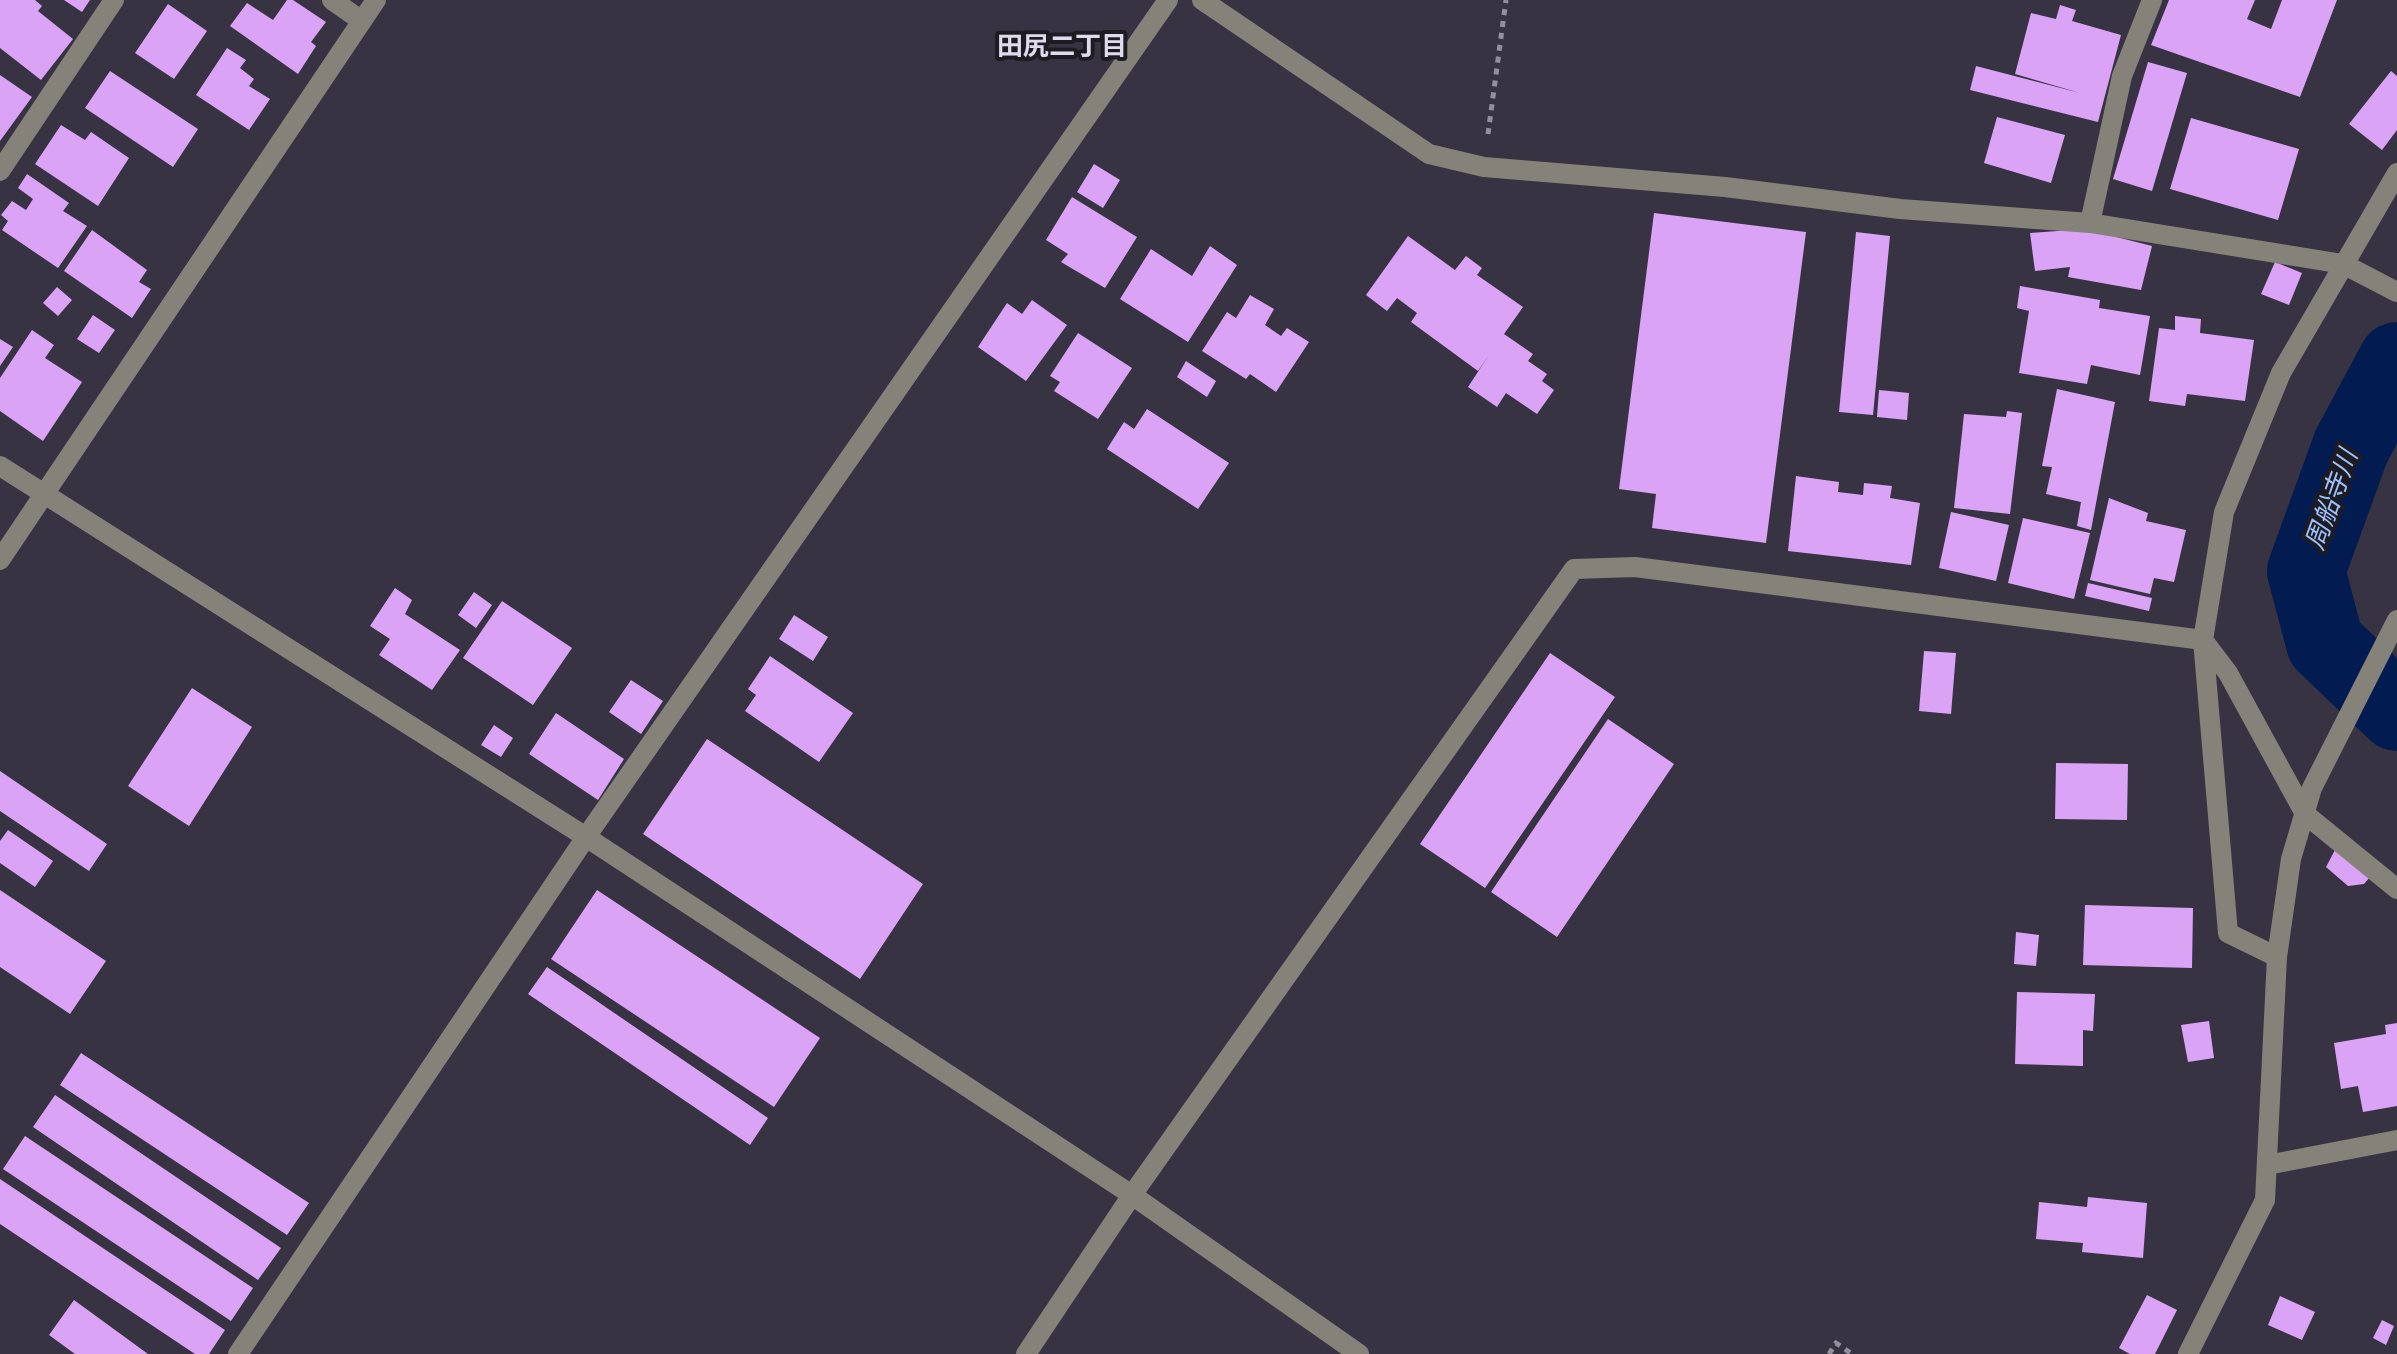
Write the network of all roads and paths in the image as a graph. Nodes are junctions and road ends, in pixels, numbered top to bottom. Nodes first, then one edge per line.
1 (114, 0) edge
2 (332, 0) edge
3 (376, 0) edge
4 (1168, 0) edge
5 (1202, 0) edge
6 (1506, 0) edge
7 (2152, 0) edge
8 (362, 21) junction
9 (1484, 167) junction
10 (0, 171) edge
11 (2397, 173) edge
12 (2090, 223) junction
13 (2343, 264) junction
14 (2397, 292) edge
15 (0, 466) edge
16 (44, 494) junction
17 (0, 560) edge
18 (2397, 620) edge
19 (2203, 640) junction
20 (2305, 814) junction
21 (586, 837) junction
22 (2397, 889) edge
23 (2277, 957) junction
24 (2397, 1140) edge
25 (2267, 1165) junction
26 (1132, 1195) junction
27 (238, 1354) edge
28 (1026, 1354) edge
29 (1359, 1354) edge
30 (1829, 1354) edge
31 (1852, 1354) edge
32 (2188, 1354) edge

1 - 10 street
2 - 8 street
3 - 8 street
4 - 21 street
5 - 9 street
6 - 9 path
7 - 12 street
8 - 16 street
9 - 12 street
11 - 13 street
12 - 13 street
13 - 14 street
13 - 19 street
15 - 16 street
16 - 17 street
16 - 21 street
18 - 20 street
19 - 20 street
19 - 23 street
19 - 26 street
20 - 22 street
20 - 23 street
21 - 26 street
21 - 27 street
23 - 25 street
24 - 25 street
25 - 32 street
26 - 28 street
26 - 29 street
30 - 31 path

